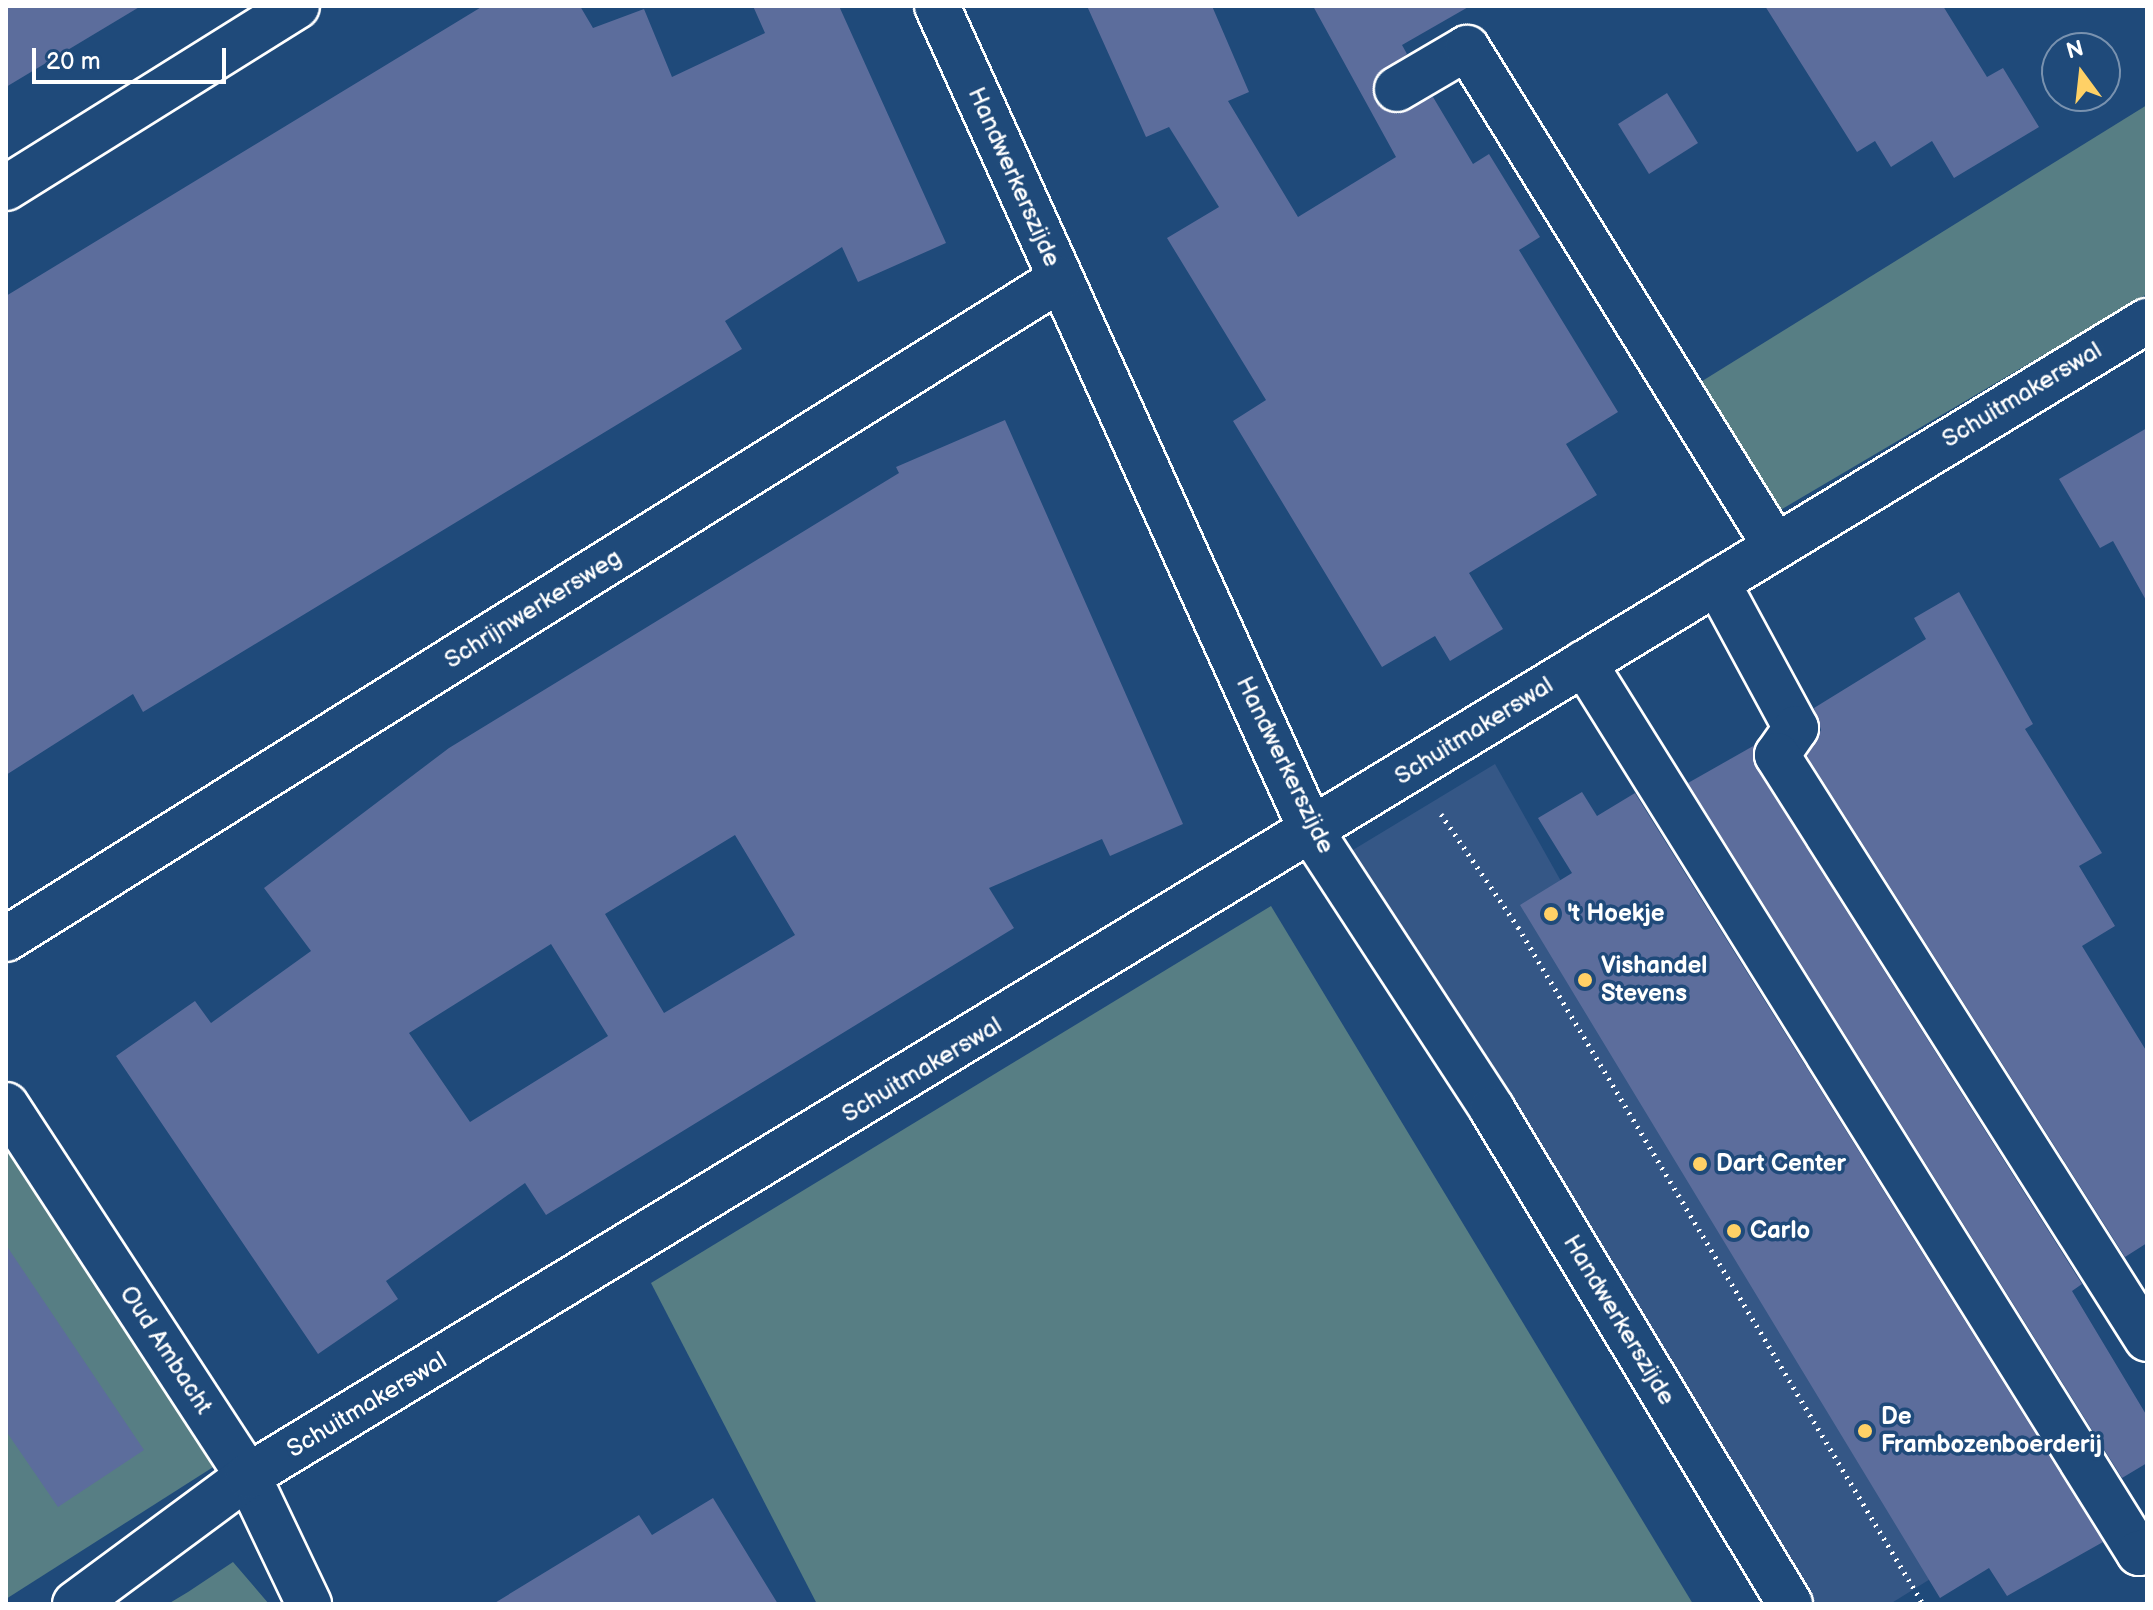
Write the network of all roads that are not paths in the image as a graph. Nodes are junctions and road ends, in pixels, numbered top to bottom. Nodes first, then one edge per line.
1 (297, 6) edge
2 (937, 6) edge
3 (1397, 89) dead end
4 (6, 188) edge
5 (1060, 279) junction
6 (2147, 321) edge
7 (1774, 544) junction
8 (1717, 582) junction
9 (1584, 663) junction
10 (1313, 834) junction
11 (6, 939) edge
12 (6, 1105) edge
13 (2147, 1339) edge
14 (248, 1476) junction
15 (2147, 1551) edge
16 (75, 1604) edge
17 (309, 1604) edge
18 (1790, 1604) edge

1 - 4 street
2 - 5 street, Handwerkerszijde
3 - 7 street
5 - 10 street, Handwerkerszijde
5 - 11 street, Schrijnwerkersweg
6 - 7 street, Schuitmakerswal
7 - 8 street, Schuitmakerswal
8 - 9 street, Schuitmakerswal
8 - 13 street
9 - 10 street, Schuitmakerswal
9 - 15 street
10 - 14 street, Schuitmakerswal
10 - 18 street, Handwerkerszijde
12 - 14 street, Oud Ambacht
14 - 16 street, Schuitmakerswal
14 - 17 street, Oud Ambacht

